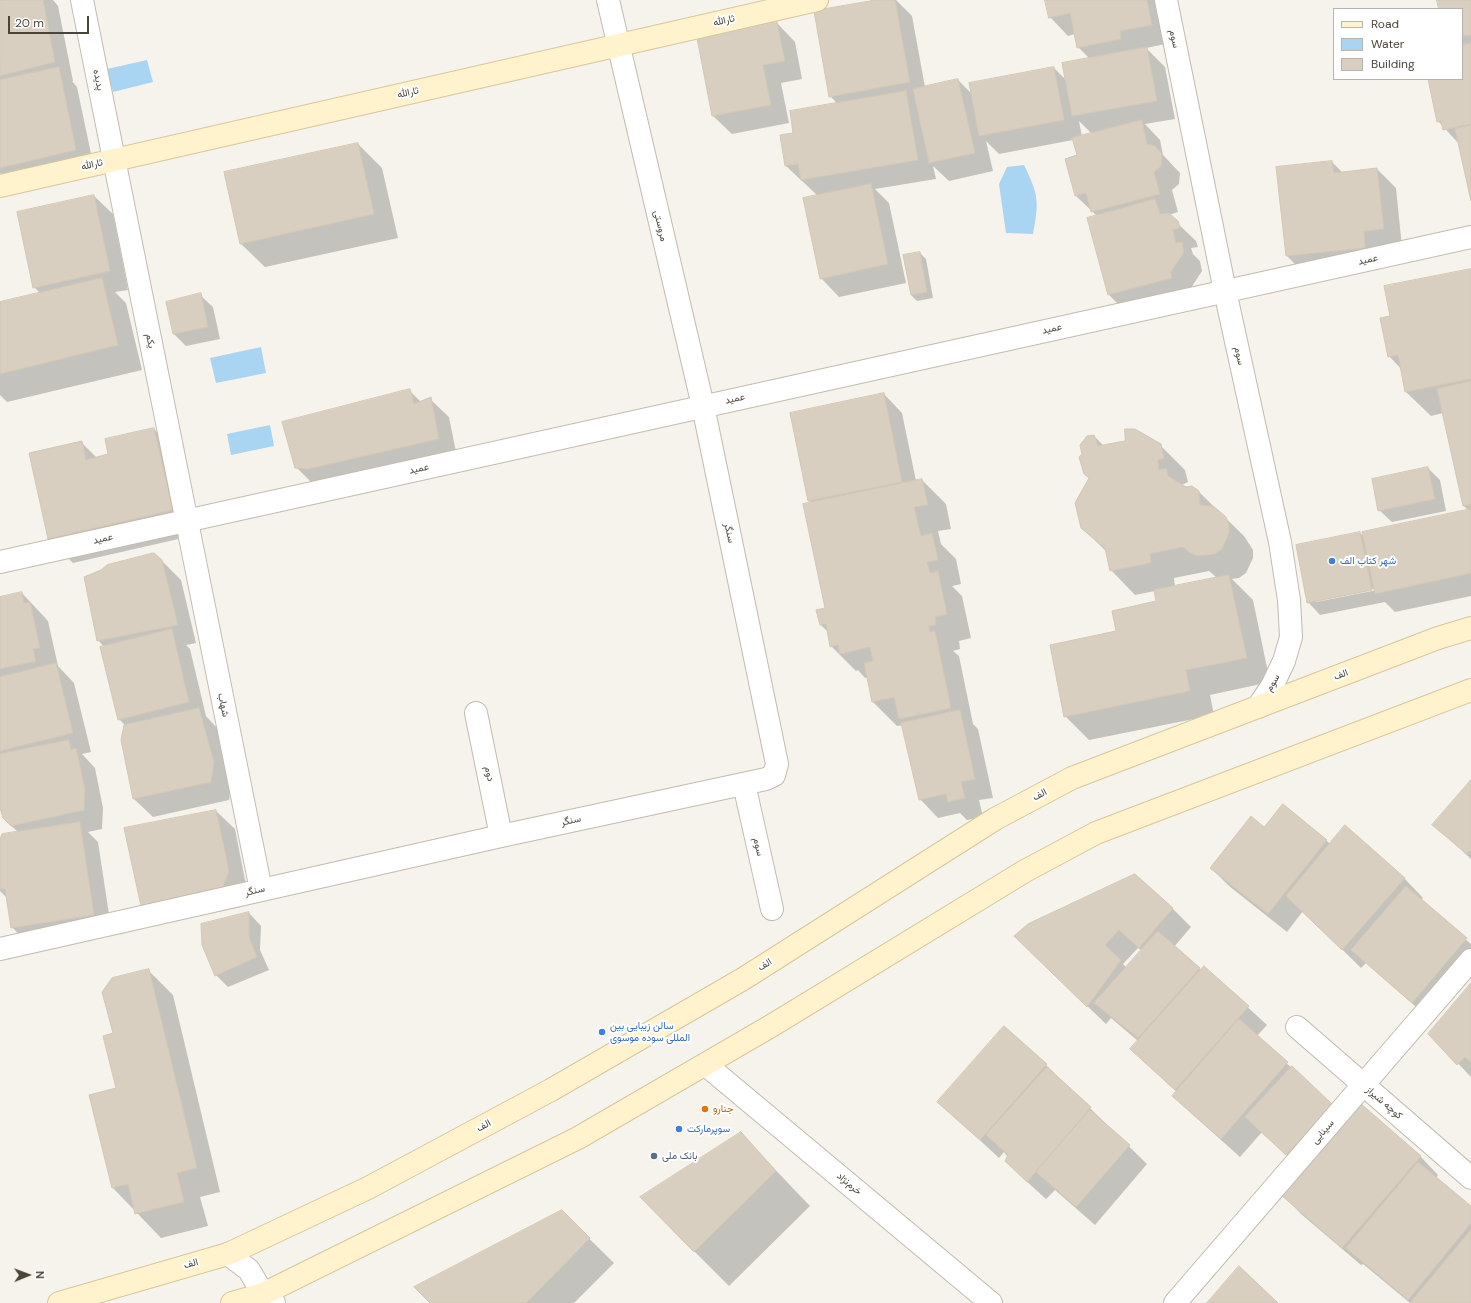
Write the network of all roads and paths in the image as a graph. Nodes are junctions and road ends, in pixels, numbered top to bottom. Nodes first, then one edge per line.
1 (82, 0) edge
2 (608, 0) edge
3 (817, 0) edge
4 (1166, 0) edge
5 (617, 46) junction
6 (114, 160) junction
7 (0, 186) edge
8 (1471, 237) edge
9 (1225, 291) junction
10 (703, 406) junction
11 (185, 521) junction
12 (0, 562) edge
13 (1471, 628) edge
14 (1471, 690) edge
15 (1258, 707) junction
16 (476, 713) dead end
17 (744, 784) junction
18 (501, 836) junction
19 (261, 890) junction
20 (772, 909) dead end
21 (0, 949) edge
22 (1471, 960) edge
23 (1297, 1027) dead end
24 (706, 1064) junction
25 (1364, 1085) junction
26 (1471, 1178) edge
27 (228, 1254) junction
28 (268, 1298) edge
29 (58, 1303) edge
30 (232, 1303) edge
31 (991, 1303) edge
32 (1175, 1303) edge

1 - 6 street, پدیده
2 - 5 street, مروستی
3 - 5 main road, ثارالله
4 - 9 street, سوم
5 - 6 main road, ثارالله
5 - 10 street, مروستی
6 - 7 main road, ثارالله
6 - 11 street, یکم
8 - 9 street, عمید
9 - 10 street, عمید
9 - 15 street, سوم
10 - 11 street, عمید
10 - 17 street, سنگر
11 - 12 street, عمید
11 - 19 street, شهاب
13 - 15 main road, الف
14 - 24 main road
15 - 27 main road, الف
16 - 18 street, دوم
17 - 18 street, سنگر
17 - 20 street, سوم
18 - 19 street, سنگر
19 - 21 street, سنگر
22 - 25 street, سینایی
23 - 25 street, کوچه شیراز
24 - 28 main road
24 - 31 street, خرم‌نژاد
25 - 26 street, کوچه شیراز
25 - 32 street, سینایی
27 - 28 street
27 - 29 main road, الف
28 - 30 main road

